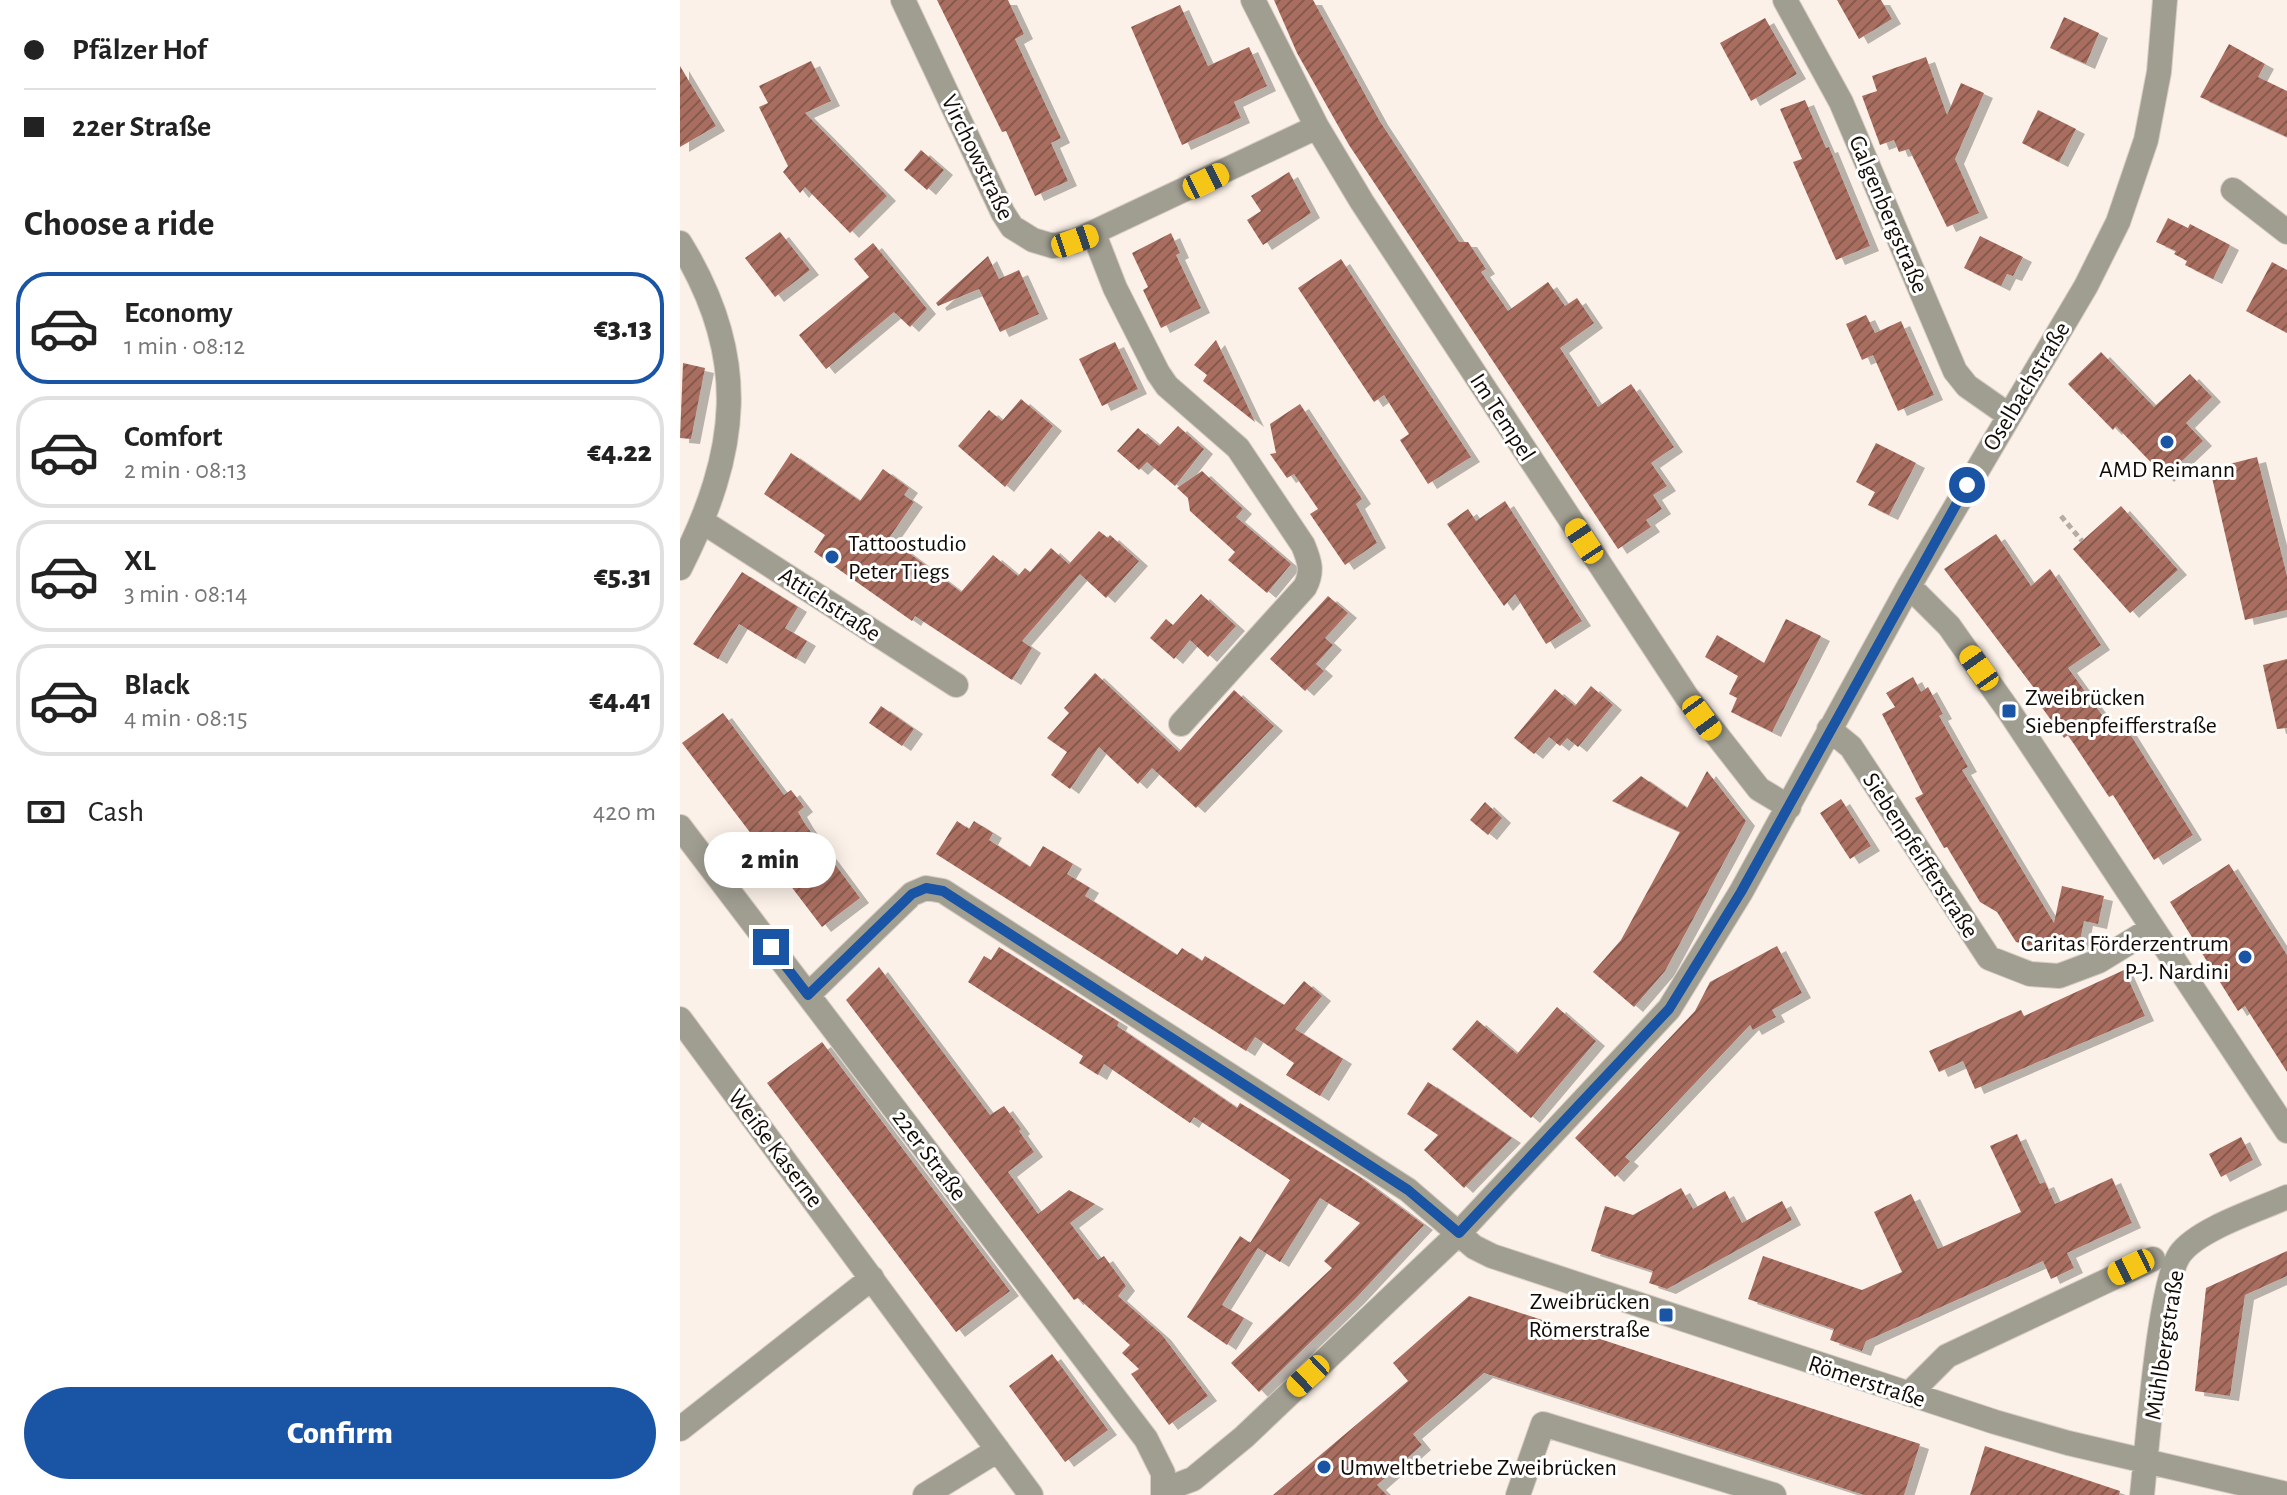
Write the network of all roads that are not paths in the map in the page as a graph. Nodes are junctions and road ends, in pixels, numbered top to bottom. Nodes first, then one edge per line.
1 (903, 0) edge
2 (1253, 0) edge
3 (1785, 0) edge
4 (2165, 0) edge
5 (1317, 127) junction
6 (2233, 190) dead end
7 (2287, 232) edge
8 (1094, 234) junction
9 (680, 243) edge
10 (2007, 414) junction
11 (703, 522) junction
12 (680, 568) edge
13 (1909, 586) junction
14 (956, 685) dead end
15 (1181, 724) dead end
16 (1829, 729) junction
17 (1789, 807) junction
18 (680, 827) edge
19 (2151, 929) junction
20 (808, 995) junction
21 (680, 1019) edge
22 (2287, 1131) edge
23 (2287, 1197) edge
24 (1459, 1233) junction
25 (2153, 1259) dead end
26 (872, 1278) junction
27 (1909, 1394) junction
28 (680, 1429) edge
29 (998, 1450) junction
30 (2146, 1462) junction
31 (1164, 1493) edge
32 (2287, 1494) edge
33 (925, 1495) edge
34 (1031, 1495) edge
35 (1518, 1495) edge
36 (1774, 1495) edge
37 (2142, 1495) edge

1 - 8 street, Virchowstraße
2 - 5 street, Im Tempel
3 - 10 street, Galgenbergstraße
4 - 10 street, Oselbachstraße
5 - 8 street, Virchowstraße
5 - 17 street, Im Tempel
6 - 7 street
8 - 15 street
9 - 11 street
10 - 13 street, Oselbachstraße
11 - 12 street
11 - 14 street, Attichstraße
13 - 16 street, Oselbachstraße
13 - 19 street
16 - 17 street, Oselbachstraße
16 - 19 street, Siebenpfeifferstraße
17 - 24 street, Oselbachstraße
18 - 20 street, 22er Straße
19 - 22 street
20 - 24 street, Römerstraße
20 - 31 street, 22er Straße
21 - 26 street, Weiße Kaserne
23 - 30 street, Mühlbergstraße
24 - 27 street, Römerstraße
24 - 31 street, Oselbachstraße
25 - 27 street, Mühlbergstraße
26 - 28 street
26 - 29 street, Weiße Kaserne
27 - 30 street, Römerstraße
29 - 33 street
29 - 34 street, Weiße Kaserne
30 - 32 street, Römerstraße
30 - 37 street
35 - 36 street

